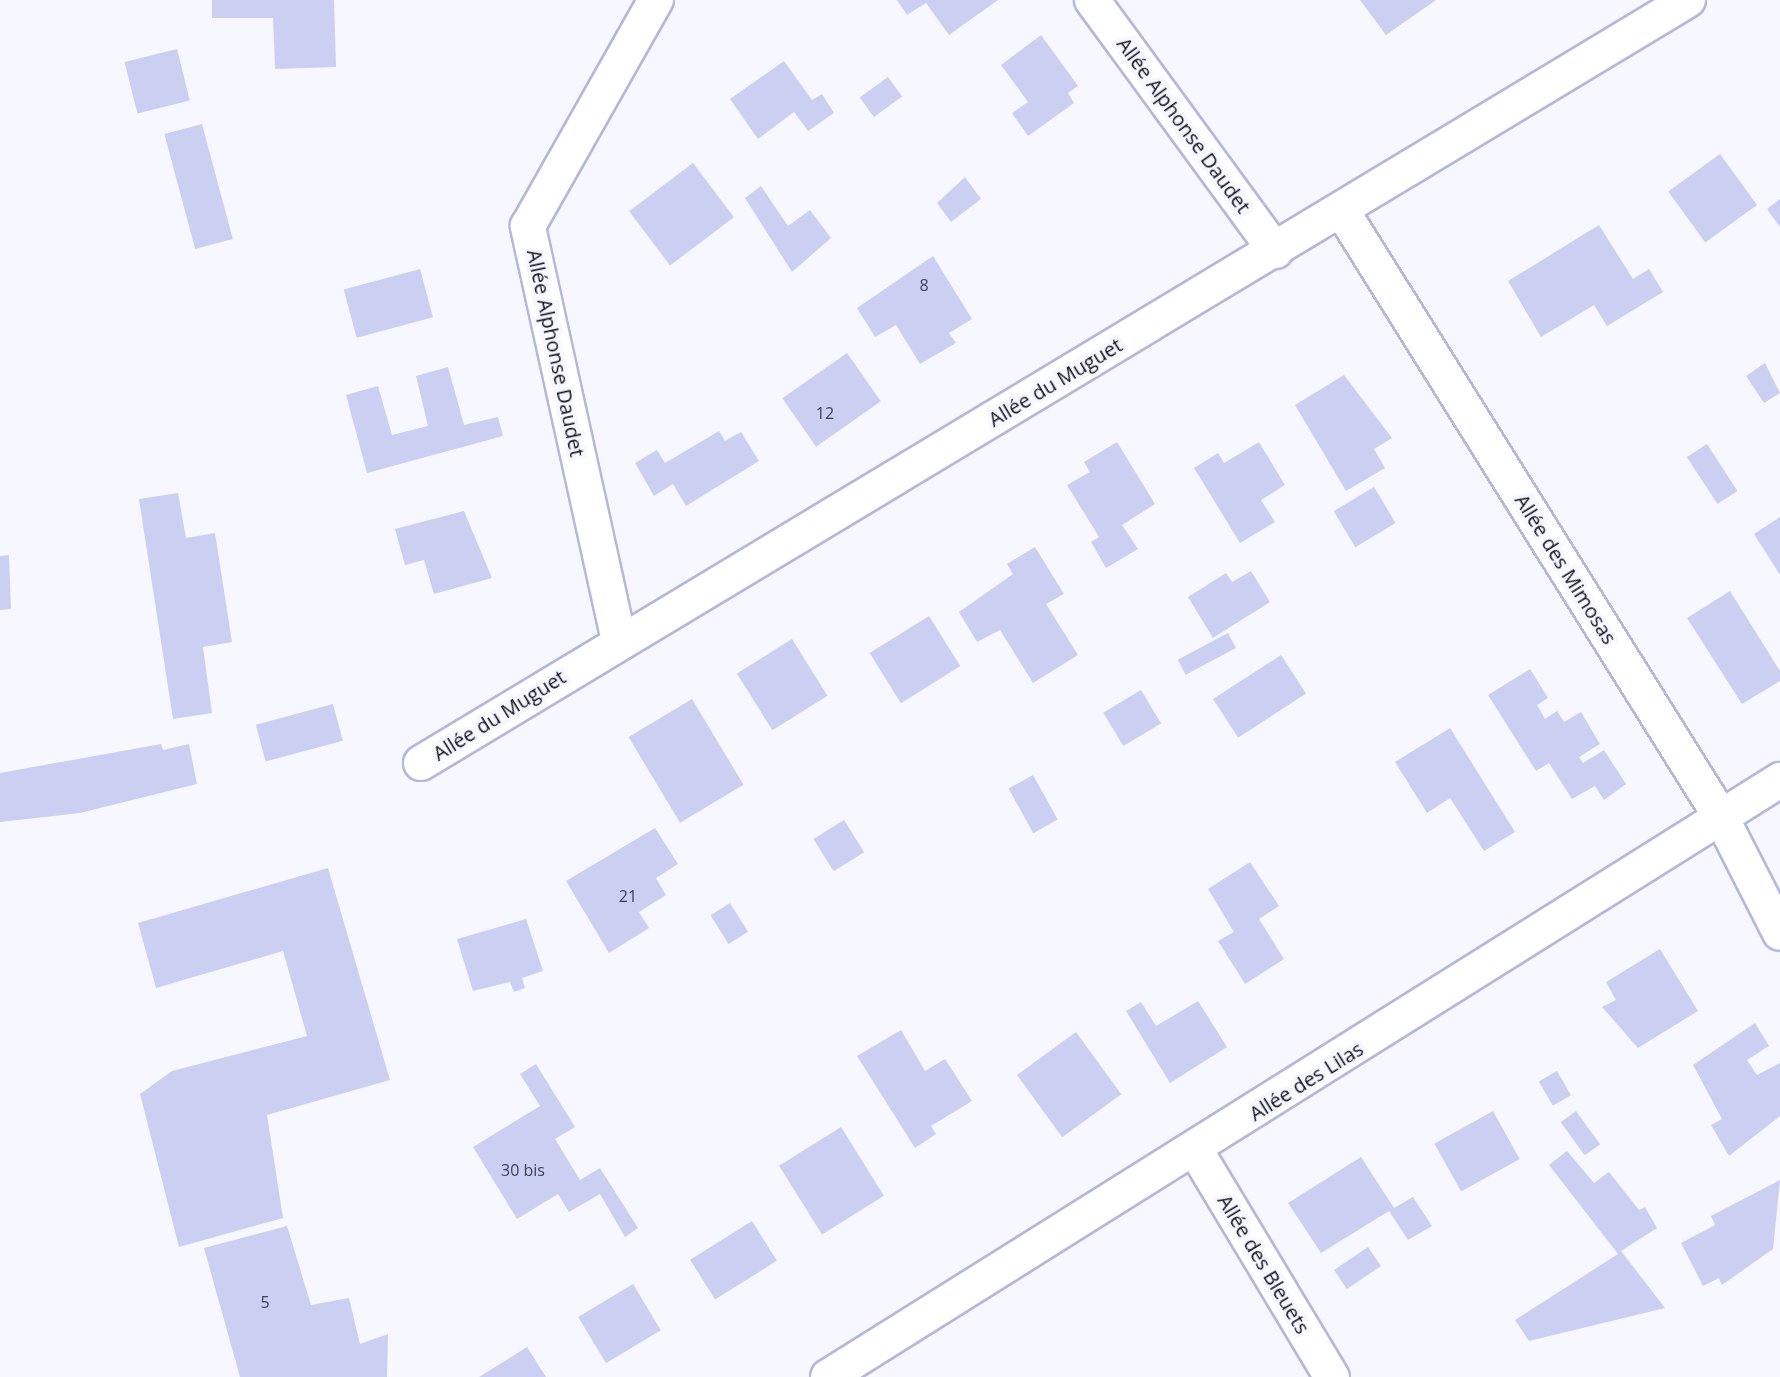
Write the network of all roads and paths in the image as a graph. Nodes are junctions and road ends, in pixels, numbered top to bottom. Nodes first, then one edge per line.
1 (656, 0) edge
2 (1092, 0) edge
3 (1688, 0) edge
4 (1342, 211) junction
5 (1276, 251) junction
6 (619, 641) junction
7 (421, 763) dead end
8 (1780, 780) edge
9 (1721, 817) junction
10 (1780, 933) edge
11 (1196, 1151) junction
12 (828, 1377) edge
13 (1332, 1377) edge

1 - 6 street, Allée Alphonse Daudet
2 - 5 street, Allée Alphonse Daudet
3 - 4 street, Allée du Muguet
4 - 5 street, Allée du Muguet
4 - 9 street, Allée des Mimosas
5 - 6 street, Allée du Muguet
6 - 7 street, Allée du Muguet
8 - 9 street, Allée des Lilas
9 - 10 street, Allée des Mimosas
9 - 11 street, Allée des Lilas
11 - 12 street, Allée des Lilas
11 - 13 street, Allée des Bleuets

